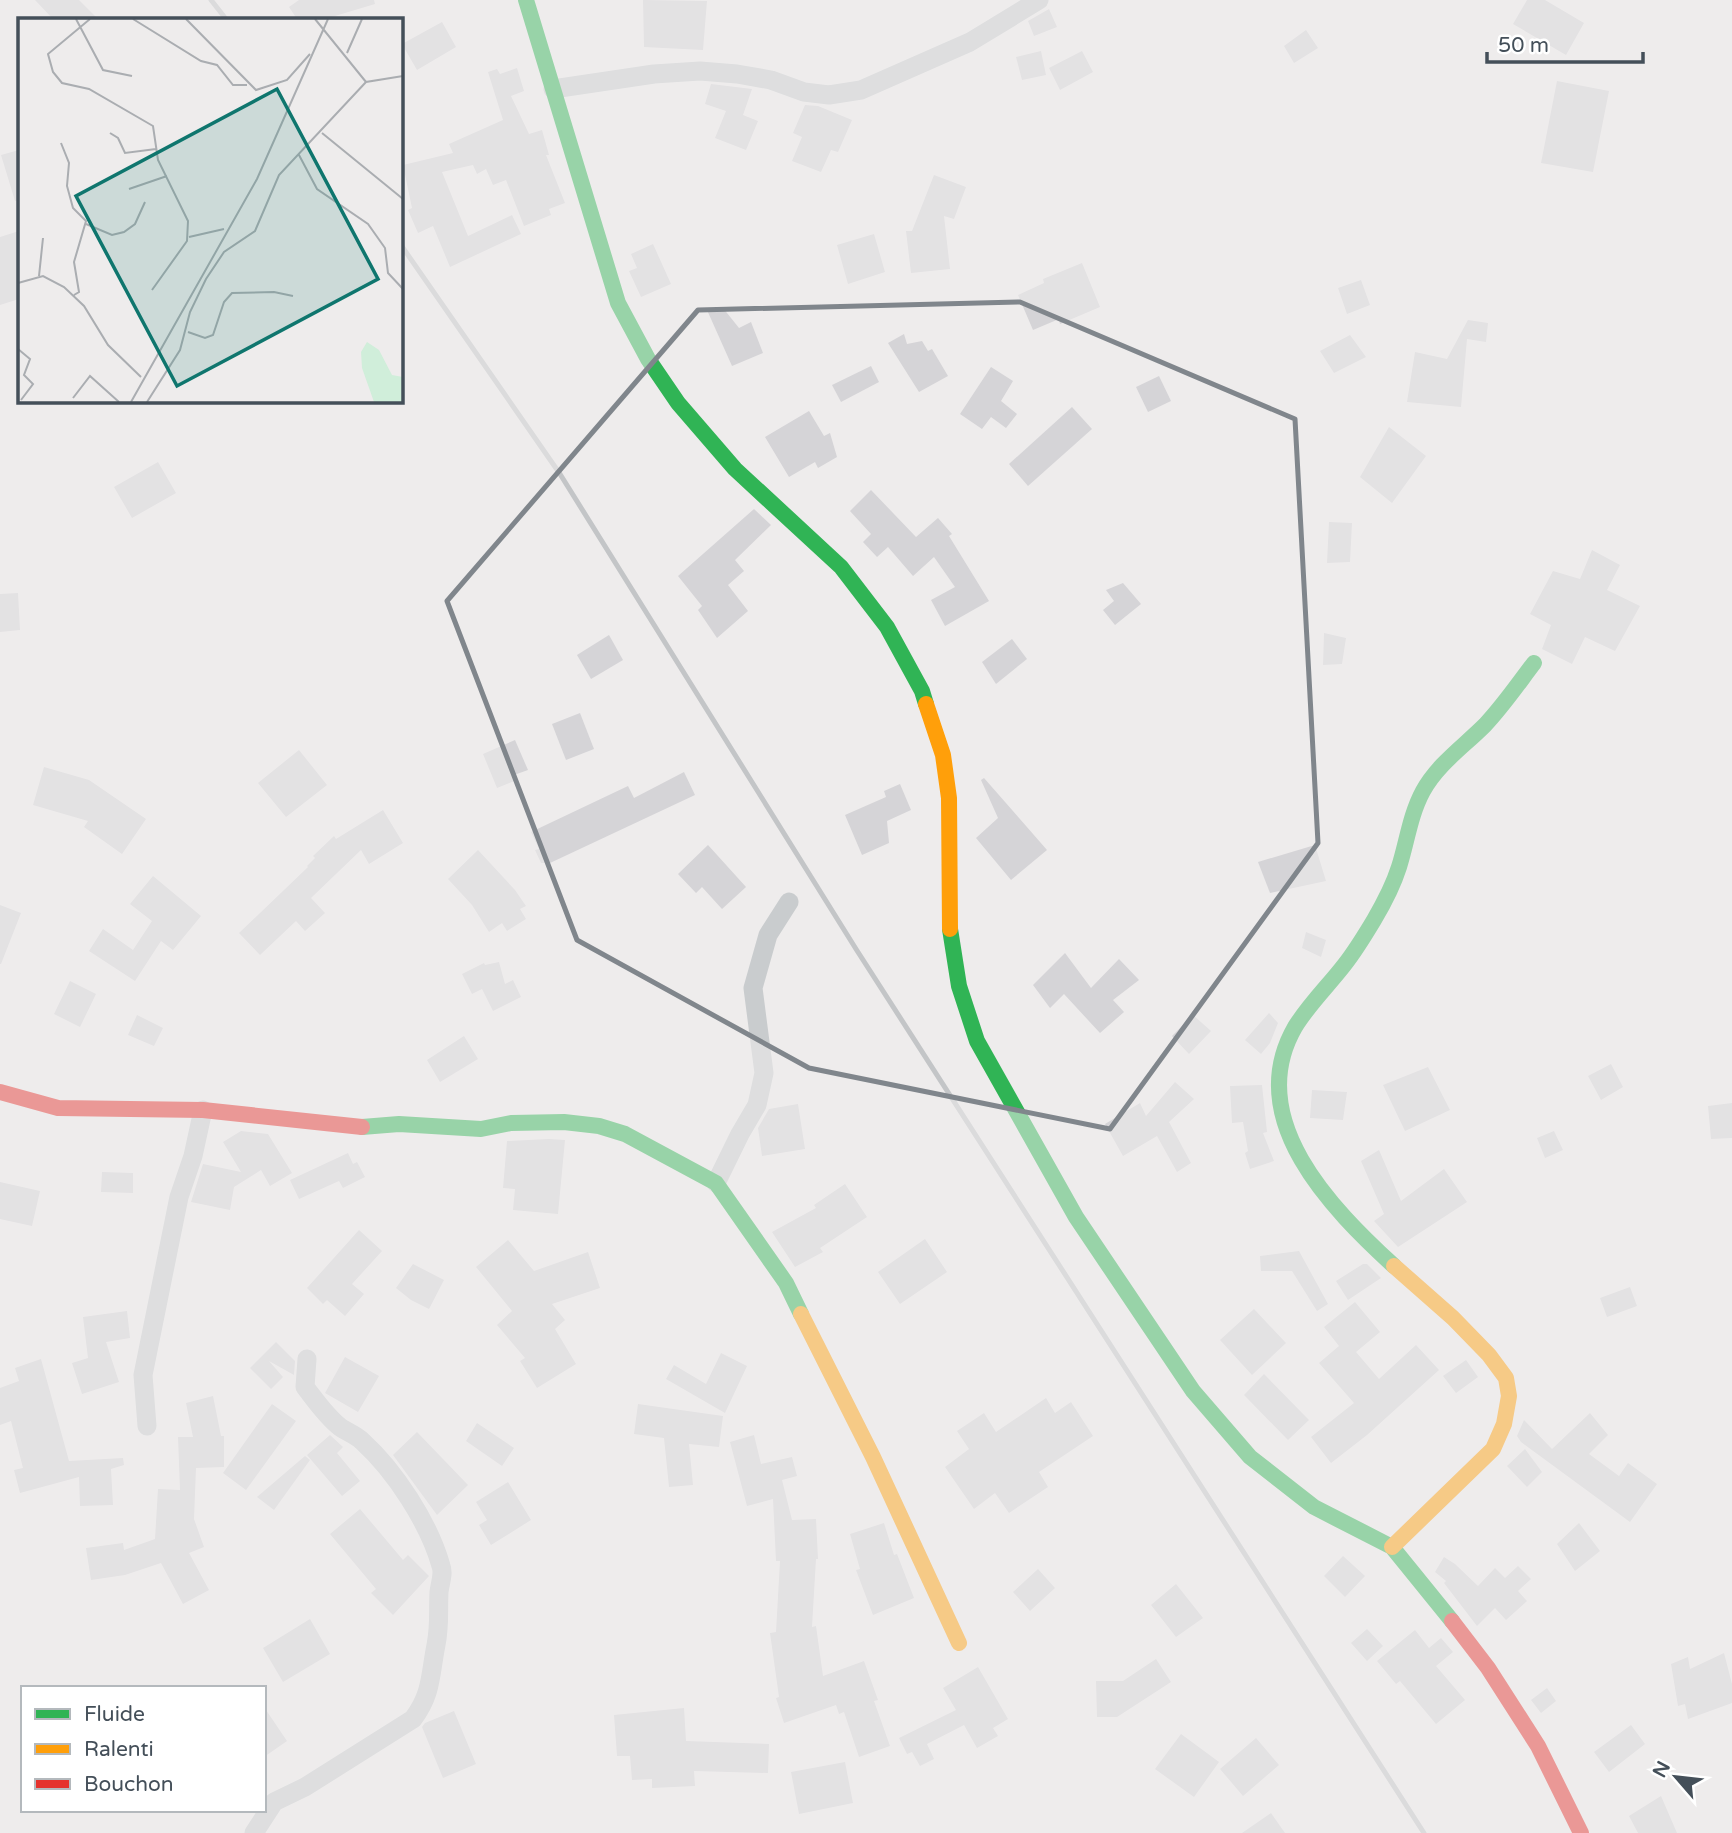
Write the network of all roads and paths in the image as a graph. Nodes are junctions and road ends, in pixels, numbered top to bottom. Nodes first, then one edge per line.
1 (526, 0) edge
2 (1039, 0) edge
3 (553, 89) junction
4 (1534, 663) dead end
5 (789, 902) dead end
6 (0, 1092) edge
7 (203, 1110) junction
8 (716, 1183) junction
9 (307, 1359) dead end
10 (147, 1426) dead end
11 (1392, 1547) junction
12 (959, 1643) dead end
13 (254, 1833) edge
14 (1581, 1833) edge

1 - 3 street
2 - 3 street
3 - 11 street
4 - 11 street
5 - 8 street
6 - 7 street
7 - 8 street
7 - 10 street
8 - 12 street
9 - 13 street
11 - 14 street

